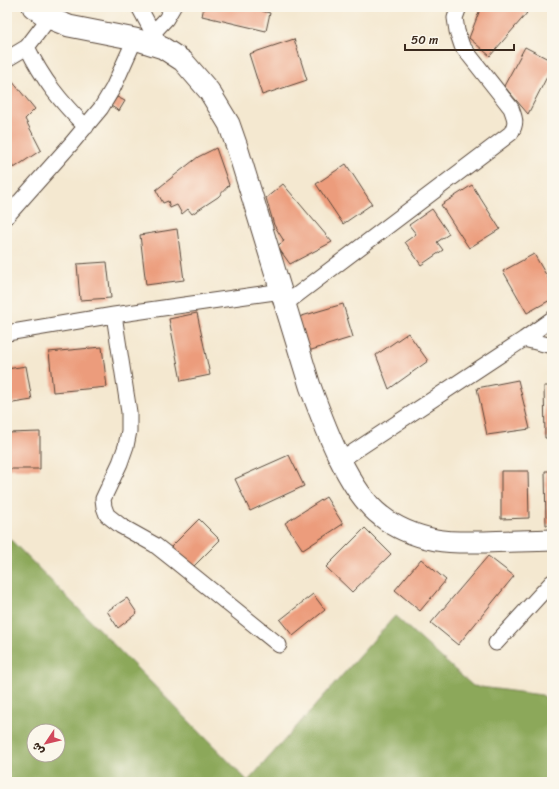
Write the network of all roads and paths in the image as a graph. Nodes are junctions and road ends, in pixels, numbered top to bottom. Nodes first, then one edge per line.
1 (139, 7) edge
2 (174, 7) edge
3 (459, 7) edge
4 (41, 12) edge
5 (150, 40) junction
6 (26, 47) junction
7 (7, 58) edge
8 (86, 127) junction
9 (7, 216) edge
10 (284, 298) junction
11 (114, 315) junction
12 (552, 319) edge
13 (7, 333) edge
14 (524, 339) junction
15 (552, 346) edge
16 (341, 460) junction
17 (552, 540) edge
18 (552, 582) edge
19 (496, 643) dead end
20 (279, 645) dead end

1 - 5 street
2 - 5 street
3 - 10 street
4 - 5 street
4 - 6 street
5 - 8 street
5 - 10 street
6 - 7 street
6 - 8 street
8 - 9 street
10 - 11 street
10 - 16 street
11 - 13 street
11 - 20 street
12 - 14 street
14 - 15 street
14 - 16 street
16 - 17 street
18 - 19 street

